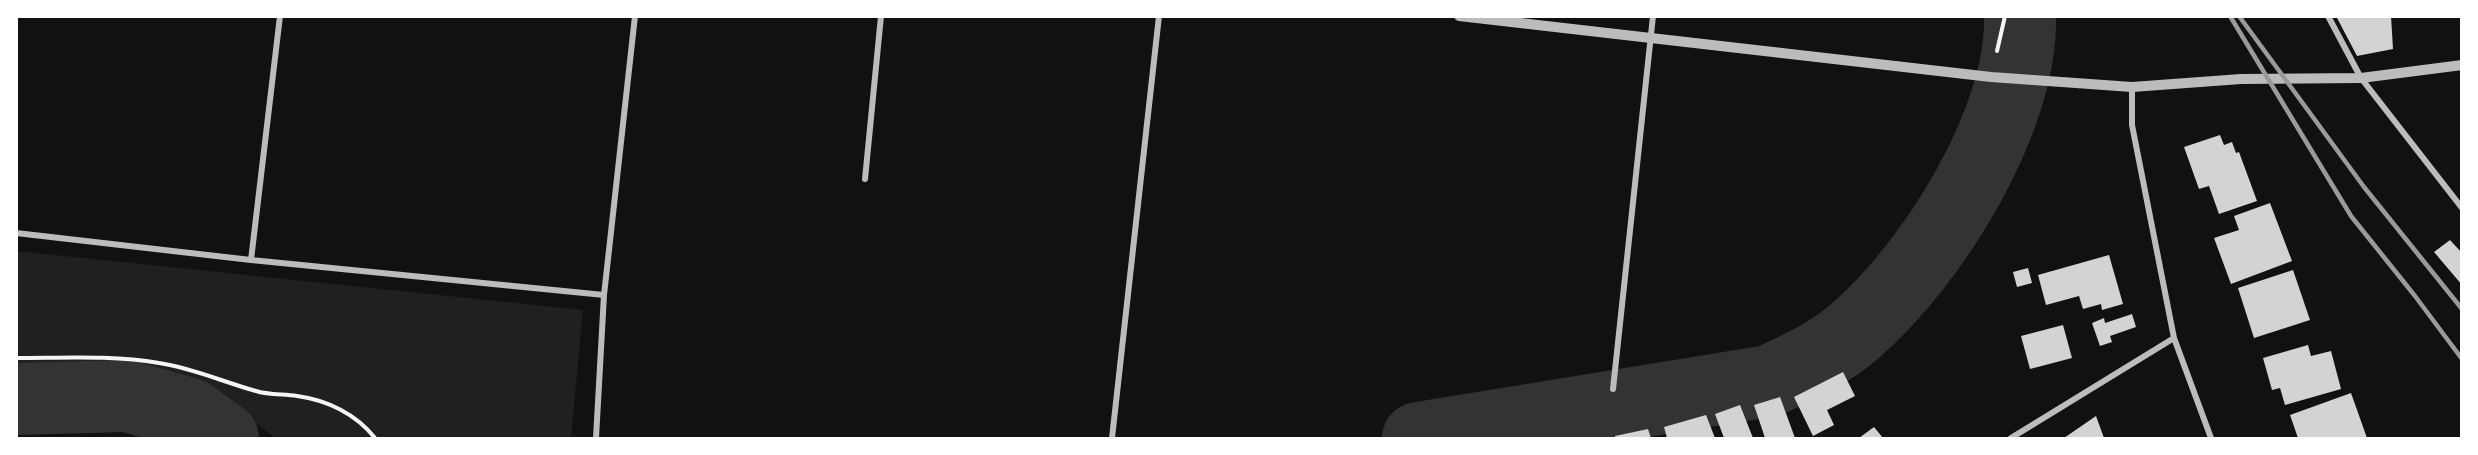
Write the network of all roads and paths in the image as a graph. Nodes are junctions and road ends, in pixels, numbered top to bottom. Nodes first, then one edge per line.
1 (280, 16) edge
2 (635, 16) edge
3 (881, 16) edge
4 (1159, 16) edge
5 (1459, 16) edge
6 (1653, 16) edge
7 (2005, 16) edge
8 (2328, 16) edge
9 (1651, 39) junction
10 (2462, 65) edge
11 (1991, 77) junction
12 (2361, 78) junction
13 (2132, 87) junction
14 (865, 179) dead end
15 (2462, 208) edge
16 (16, 234) edge
17 (251, 260) junction
18 (604, 295) junction
19 (2174, 338) junction
20 (16, 358) edge
21 (1613, 389) dead end
22 (375, 438) edge
23 (596, 438) edge
24 (1112, 438) edge
25 (2011, 438) edge
26 (2211, 438) edge

1 - 17 street
2 - 18 street
3 - 14 street
4 - 24 street
5 - 9 street
6 - 9 street
7 - 11 path
8 - 12 street
9 - 11 street
9 - 21 street
10 - 12 street
11 - 13 street
12 - 13 street
12 - 15 street
13 - 19 street
16 - 17 street
17 - 18 street
18 - 23 street
19 - 25 street
19 - 26 street
20 - 22 path

